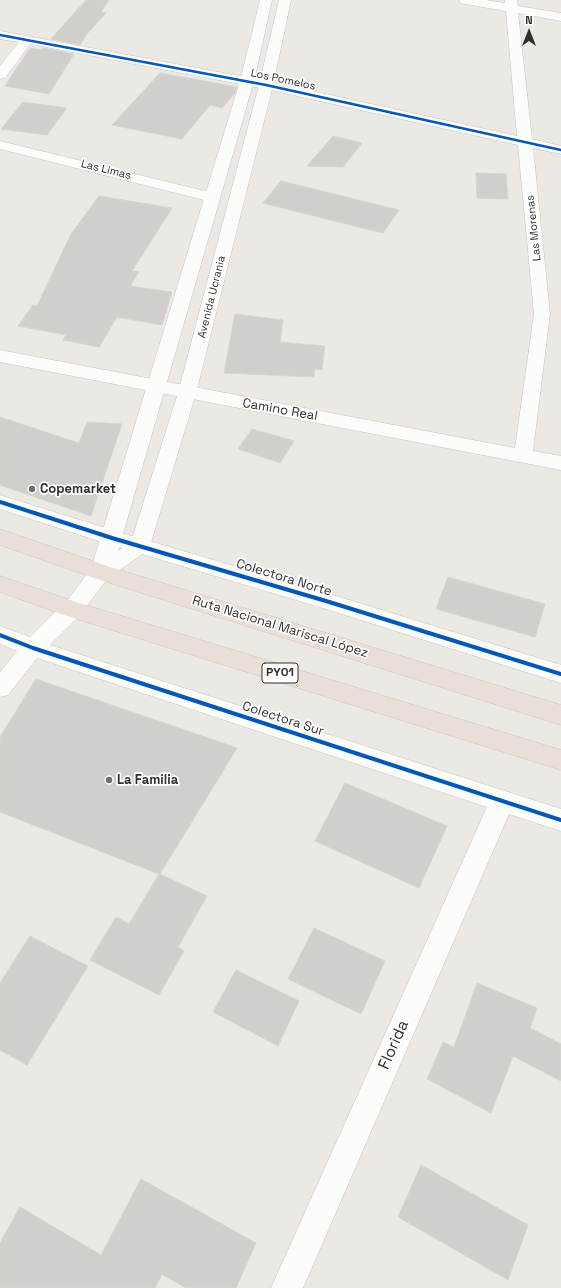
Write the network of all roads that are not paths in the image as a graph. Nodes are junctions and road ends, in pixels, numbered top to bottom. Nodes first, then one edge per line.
1 (266, 0) edge
2 (285, 0) edge
3 (465, 0) edge
4 (511, 4) edge
5 (561, 17) edge
6 (0, 35) edge
7 (27, 40) junction
8 (0, 75) edge
9 (247, 81) junction
10 (266, 85) junction
11 (525, 142) junction
12 (0, 145) edge
13 (561, 150) edge
14 (212, 197) junction
15 (0, 356) edge
16 (156, 387) junction
17 (187, 393) junction
18 (523, 455) junction
19 (561, 463) edge
20 (0, 502) edge
21 (0, 537) edge
22 (112, 538) junction
23 (140, 546) junction
24 (101, 572) junction
25 (0, 584) edge
26 (72, 609) junction
27 (0, 635) edge
28 (33, 648) junction
29 (561, 674) edge
30 (0, 688) edge
31 (561, 715) edge
32 (561, 760) edge
33 (502, 801) junction
34 (561, 820) edge
35 (286, 1288) edge

1 - 9 street
2 - 10 street, Avenida Ucrania
3 - 4 street
4 - 5 street
4 - 11 street, Las Morenas
6 - 7 street, Los Pomelos
7 - 8 street
7 - 9 street, Los Pomelos
9 - 10 street, Los Pomelos
9 - 14 street
10 - 11 street, Los Pomelos
10 - 17 street, Avenida Ucrania
11 - 13 street, Los Pomelos
11 - 18 street, Las Morenas
12 - 14 street, Las Limas
14 - 16 street
15 - 16 street, Camino Real
16 - 17 street, Camino Real
16 - 22 street
17 - 18 street, Camino Real
17 - 23 street, Avenida Ucrania
18 - 19 street, Camino Real
20 - 22 street, Colectora Norte
21 - 24 highway, Ruta Nacional Mariscal López
22 - 23 street, Colectora Norte
22 - 24 street
23 - 24 street
23 - 29 street, Colectora Norte
24 - 26 street
24 - 31 highway, Ruta Nacional Mariscal López
25 - 26 highway, PY01
26 - 28 street
26 - 32 highway, PY01
27 - 28 street, Colectora Sur
28 - 30 street
28 - 33 street, Colectora Sur
33 - 34 street, Colectora Sur
33 - 35 street, Florida

